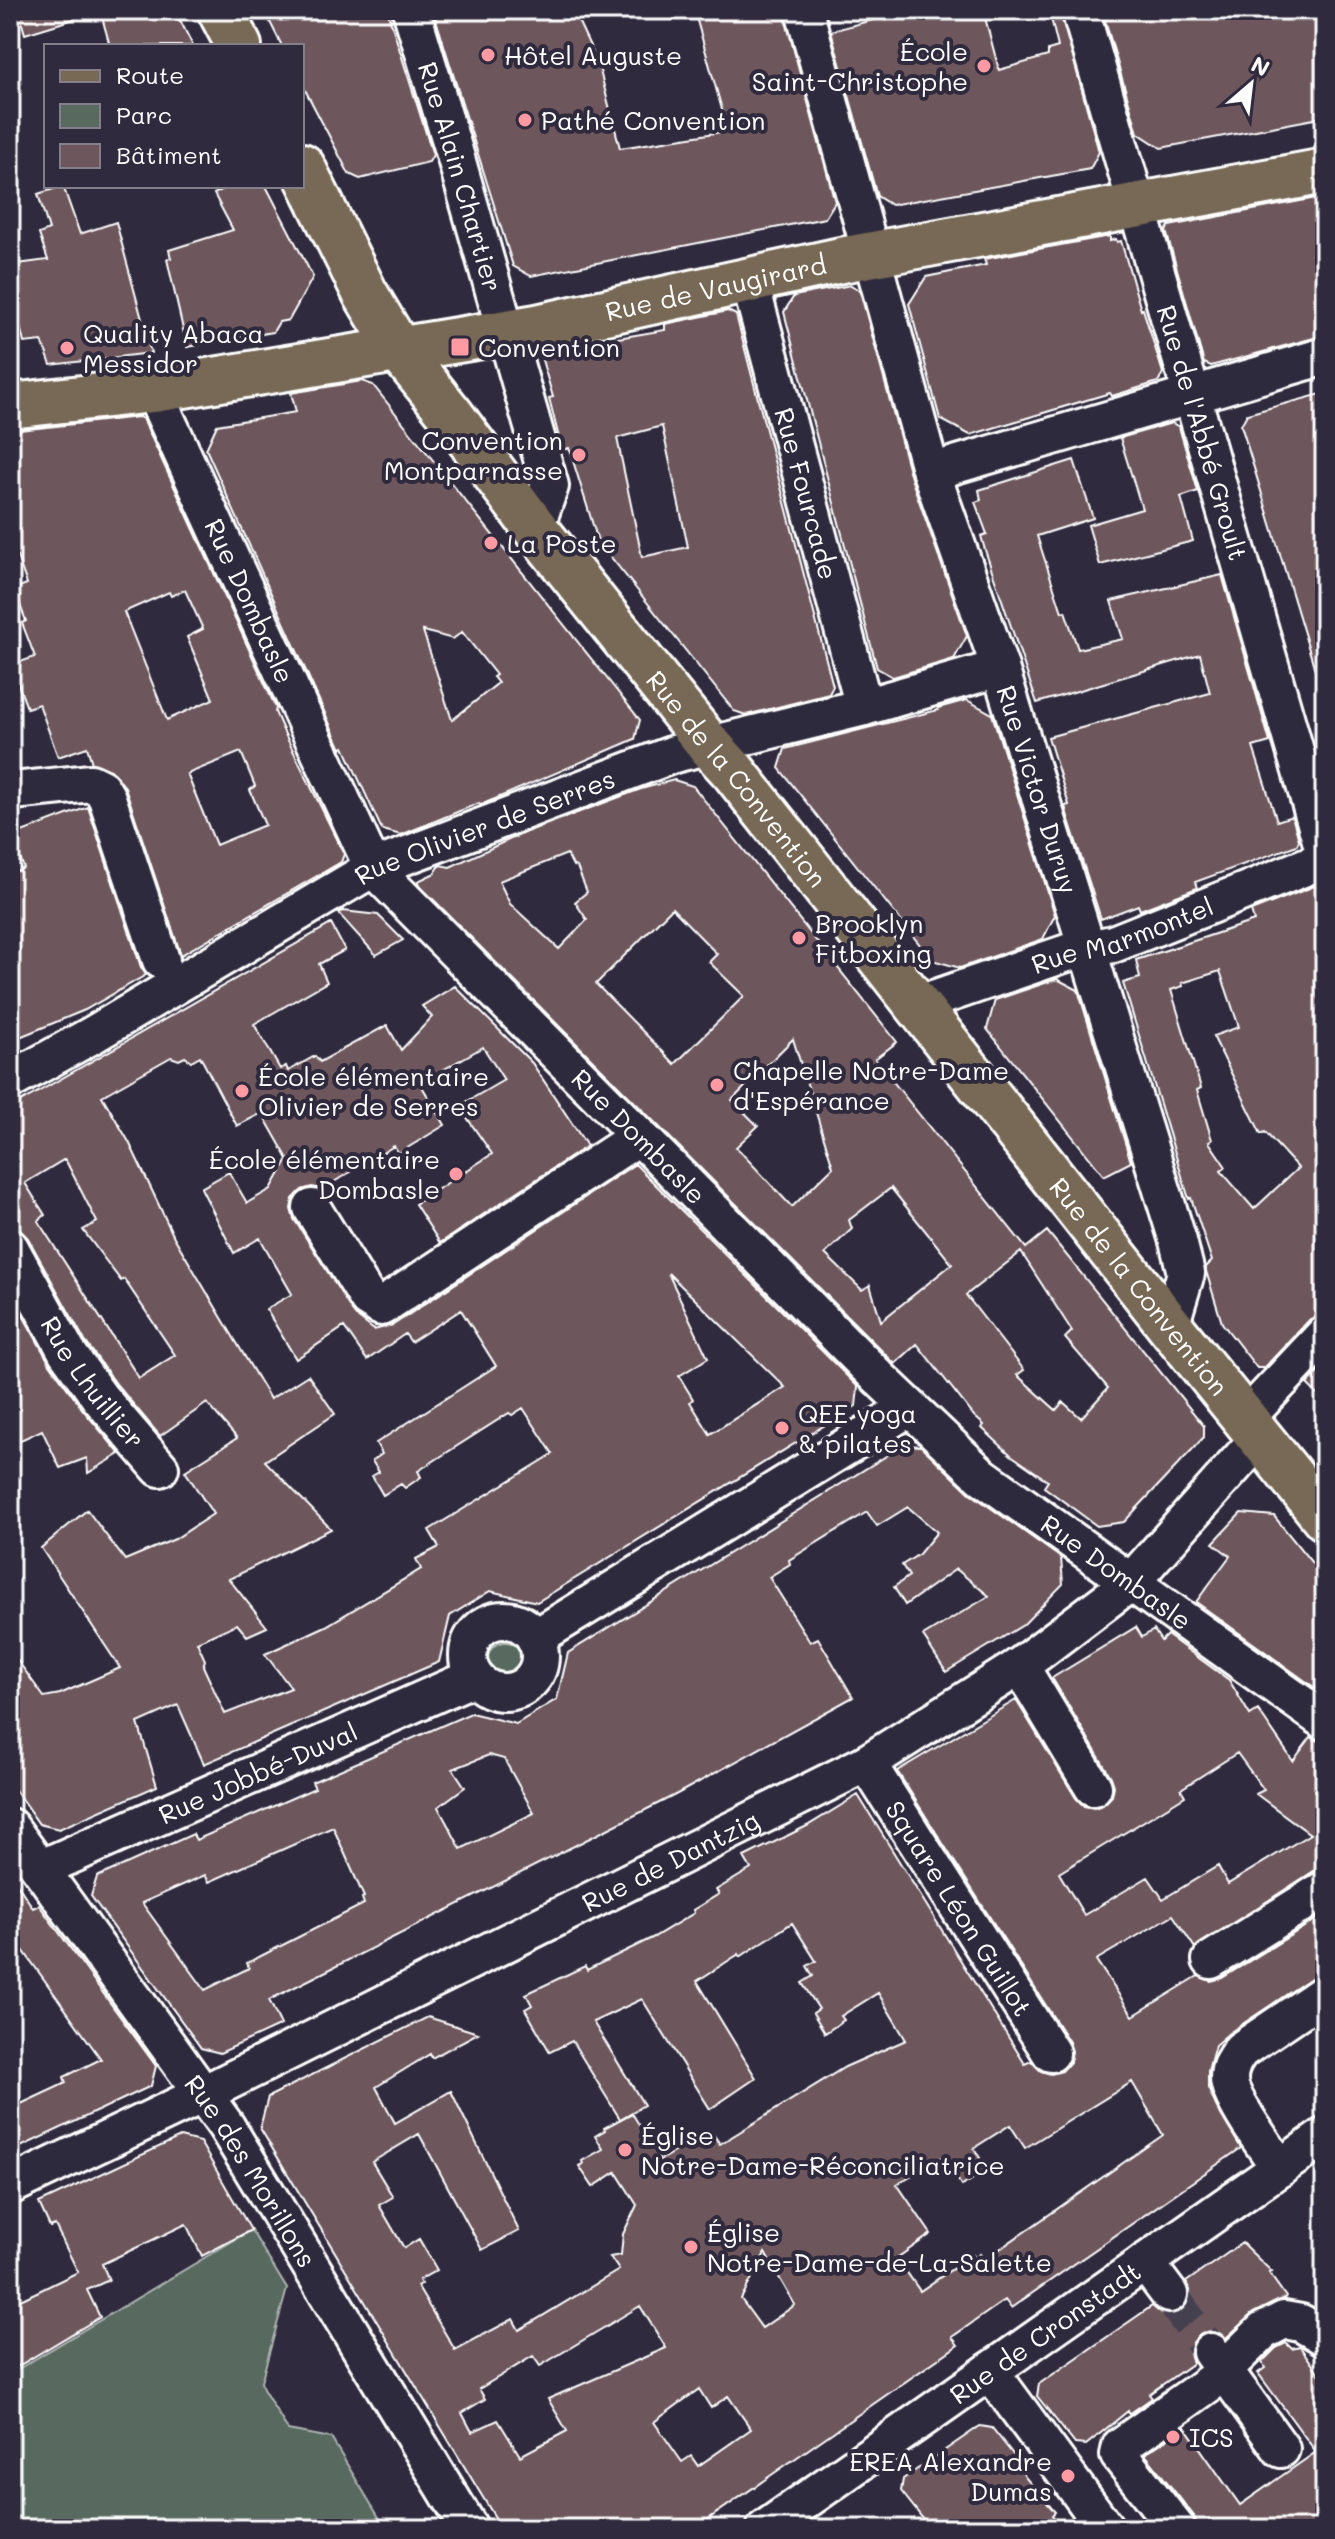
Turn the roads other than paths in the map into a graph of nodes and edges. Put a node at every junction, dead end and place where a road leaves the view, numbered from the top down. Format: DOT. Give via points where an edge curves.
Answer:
graph roads {
  1 [pos="220,10"];
  2 [pos="411,10"];
  3 [pos="804,10"];
  4 [pos="1080,10"];
  5 [pos="238,44"];
  6 [pos="304,170"];
  7 [pos="1325,171"];
  8 [pos="1136,206"];
  9 [pos="871,255"];
  10 [pos="749,279"];
  11 [pos="504,332"];
  12 [pos="399,350"];
  13 [pos="1325,356"];
  14 [pos="153,390"];
  15 [pos="1192,397"];
  16 [pos="10,406"];
  17 [pos="931,472"];
  18 [pos="535,528"];
  19 [pos="1000,668"];
  20 [pos="864,707"];
  21 [pos="710,746"];
  22 [pos="10,789"];
  23 [pos="1325,856"];
  24 [pos="373,868"];
  25 [pos="1088,948"];
  26 [pos="161,960"];
  27 [pos="916,1005"];
  28 [pos="10,1081"];
  29 [pos="638,1137"];
  30 [pos="312,1208"];
  31 [pos="10,1248"];
  32 [pos="1170,1326"];
  33 [pos="1325,1334"];
  34 [pos="909,1408"];
  35 [pos="1254,1427"];
  36 [pos="160,1468"];
  37 [pos="1325,1518"];
  38 [pos="1131,1582"];
  39 [pos="535,1638"];
  40 [pos="1020,1666"];
  41 [pos="474,1677"];
  42 [pos="1325,1721"];
  43 [pos="867,1763"];
  44 [pos="1093,1787"];
  45 [pos="20,1845"];
  46 [pos="1325,1889"];
  47 [pos="1211,1960"];
  48 [pos="1325,1993"];
  49 [pos="1051,2053"];
  50 [pos="203,2094"];
  51 [pos="1325,2136"];
  52 [pos="1280,2168"];
  53 [pos="10,2186"];
  54 [pos="1145,2262"];
  55 [pos="1169,2294"];
  56 [pos="1325,2337"];
  57 [pos="1218,2360"];
  58 [pos="990,2371"];
  59 [pos="1281,2449"];
  60 [pos="1063,2469"];
  61 [pos="470,2529"];
  62 [pos="765,2529"];
  63 [pos="1106,2529"];
  64 [pos="1156,2529"];
  65 [pos="1177,2529"];
  1 -- 5 [label="main road"];
  2 -- 11 [label="street, Rue Alain Chartier"];
  3 -- 9 [label="street, Rue Victor Duruy"];
  4 -- 8 [label="street, Rue de l'Abbé Groult"];
  6 -- 12 [label="main road, Rue de la Convention"];
  7 -- 8 [label="main road, Rue de Vaugirard"];
  8 -- 9 [label="main road, Rue de Vaugirard"];
  8 -- 15 [label="street, Rue de l'Abbé Groult"];
  9 -- 10 [label="main road, Rue de Vaugirard"];
  9 -- 17 [label="street, Rue Victor Duruy"];
  10 -- 11 [label="main road, Rue de Vaugirard"];
  10 -- 20 [label="street, Rue Fourcade"];
  11 -- 12 [label="main road, Rue de Vaugirard"];
  11 -- 18 [label="street, Rue Alain Chartier" via="550,486"];
  12 -- 14 [label="main road, Rue de Vaugirard"];
  12 -- 18 [label="main road, Rue de la Convention"];
  13 -- 15 [label="street"];
  14 -- 16 [label="main road, Rue de Vaugirard"];
  14 -- 24 [label="street, Rue Dombasle"];
  15 -- 17 [label="street"];
  15 -- 23 [label="street, Rue de l'Abbé Groult"];
  17 -- 19 [label="street, Rue Victor Duruy"];
  18 -- 21 [label="main road, Rue de la Convention"];
  19 -- 20 [label="street, Rue Olivier de Serres"];
  19 -- 25 [label="street, Rue Victor Duruy"];
  20 -- 21 [label="street, Rue Olivier de Serres"];
  21 -- 24 [label="street, Rue Olivier de Serres" via="674,754"];
  21 -- 27 [label="main road, Rue de la Convention"];
  22 -- 26 [label="street" via="91,783 101,788"];
  23 -- 25 [label="street, Rue Marmontel" via="1113,944"];
  24 -- 28 [label="street, Rue Olivier de Serres"];
  24 -- 29 [label="street, Rue Dombasle"];
  25 -- 27 [label="street, Rue Marmontel"];
  25 -- 32 [label="street, Rue Victor Duruy" via="1186,1273"];
  27 -- 32 [label="main road, Rue de la Convention"];
  29 -- 30 [label="street" via="381,1307 368,1299"];
  29 -- 34 [label="street, Rue Dombasle"];
  31 -- 36 [label="street, Rue Lhuillier" via="67,1352"];
  32 -- 35 [label="main road, Rue de la Convention"];
  33 -- 35 [label="street, Rue de Dantzig"];
  34 -- 38 [label="street, Rue Dombasle" via="982,1476"];
  34 -- 39 [label="street"];
  35 -- 37 [label="main road, Rue de la Convention"];
  35 -- 38 [label="street, Rue de Dantzig"];
  38 -- 40 [label="street, Rue de Dantzig"];
  38 -- 42 [label="street, Rue Dombasle"];
  39 -- 41 [label="street" via="539,1667 528,1684 510,1692 489,1690"];
  39 -- 41 [label="street" via="528,1628 506,1619 484,1625 469,1643"];
  40 -- 43 [label="street, Rue de Dantzig"];
  40 -- 44 [label="street"];
  41 -- 45 [label="street, Rue Jobbé-Duval"];
  43 -- 49 [label="street, Square Léon Guillot"];
  43 -- 50 [label="street, Rue de Dantzig"];
  45 -- 50 [label="street, Rue des Morillons"];
  46 -- 47 [label="street"];
  48 -- 52 [label="street" via="1241,2050 1233,2061 1232,2095"];
  50 -- 53 [label="street, Rue de Dantzig"];
  50 -- 61 [label="street, Rue des Morillons"];
  51 -- 52 [label="street, Rue de Cronstadt"];
  52 -- 54 [label="street, Rue de Cronstadt"];
  54 -- 55 [label="street"];
  54 -- 58 [label="street, Rue de Cronstadt"];
  56 -- 57 [label="street" via="1284,2320"];
  57 -- 59 [label="street"];
  57 -- 65 [label="street" via="1211,2382 1119,2451"];
  58 -- 60 [label="street"];
  58 -- 62 [label="street, Rue de Cronstadt"];
  60 -- 63 [label="street"];
  60 -- 64 [label="street" via="1109,2479"];
}
